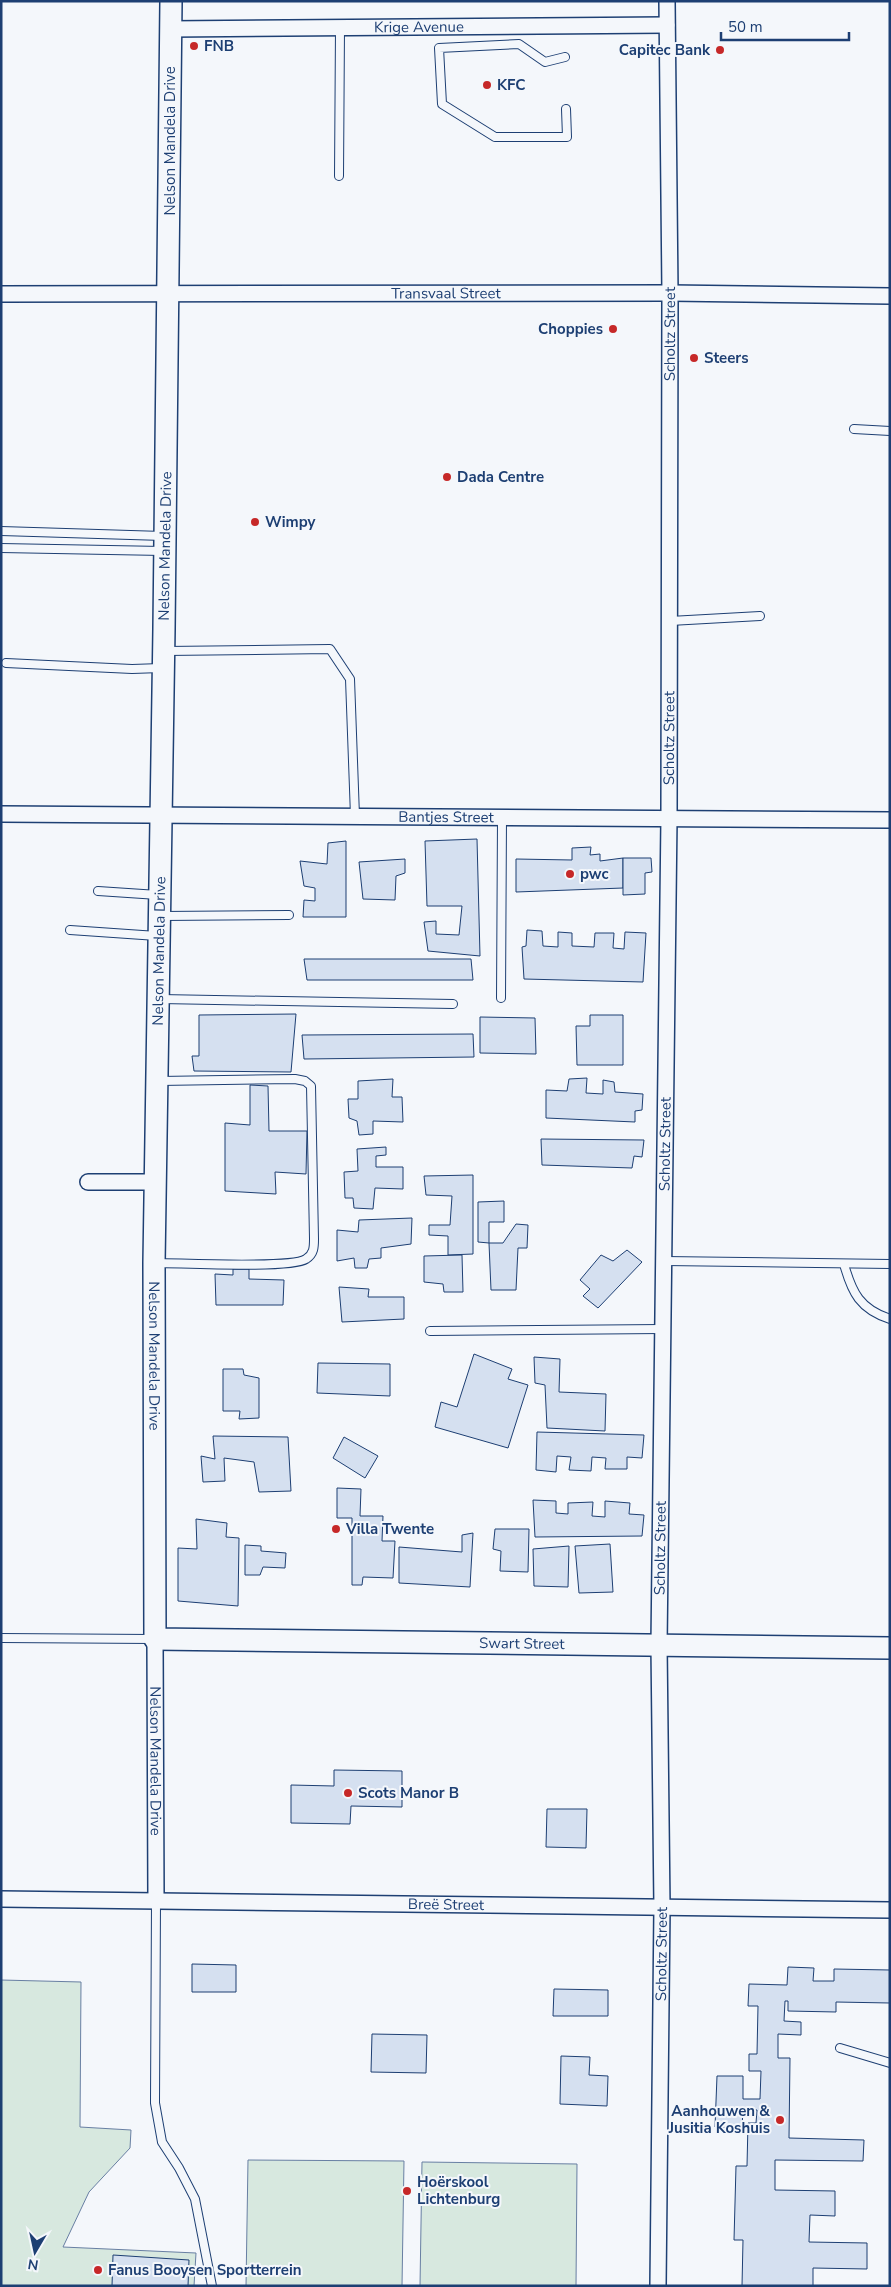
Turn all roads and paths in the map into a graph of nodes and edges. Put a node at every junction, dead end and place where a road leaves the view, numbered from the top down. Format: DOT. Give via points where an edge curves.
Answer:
graph roads {
  1 [pos="171,1"];
  2 [pos="667,1"];
  3 [pos="667,25"];
  4 [pos="340,28"];
  5 [pos="170,29"];
  6 [pos="565,57"];
  7 [pos="566,109"];
  8 [pos="339,176"];
  9 [pos="670,293"];
  10 [pos="1,294"];
  11 [pos="169,295"];
  12 [pos="890,296"];
  13 [pos="854,429"];
  14 [pos="890,431"];
  15 [pos="1,531"];
  16 [pos="165,544"];
  17 [pos="1,548"];
  18 [pos="760,616"];
  19 [pos="670,621"];
  20 [pos="163,659"];
  21 [pos="6,663"];
  22 [pos="1,814"];
  23 [pos="161,815"];
  24 [pos="355,816"];
  25 [pos="502,818"];
  26 [pos="669,818"];
  27 [pos="890,820"];
  28 [pos="98,891"];
  29 [pos="160,895"];
  30 [pos="289,915"];
  31 [pos="159,926"];
  32 [pos="70,930"];
  33 [pos="500,998"];
  34 [pos="158,999"];
  35 [pos="453,1004"];
  36 [pos="157,1081"];
  37 [pos="88,1182"];
  38 [pos="155,1182"];
  39 [pos="664,1262"];
  40 [pos="154,1263"];
  41 [pos="844,1264"];
  42 [pos="890,1264"];
  43 [pos="890,1318"];
  44 [pos="663,1329"];
  45 [pos="430,1332"];
  46 [pos="1,1638"];
  47 [pos="155,1640"];
  48 [pos="659,1645"];
  49 [pos="890,1648"];
  50 [pos="1,1899"];
  51 [pos="156,1901"];
  52 [pos="662,1907"];
  53 [pos="890,1910"];
  54 [pos="840,2048"];
  55 [pos="890,2063"];
  56 [pos="212,2286"];
  57 [pos="658,2286"];
  1 -- 5 [label="main road, Nelson Mandela Drive"];
  2 -- 3 [label="street, Scholtz Street"];
  3 -- 4 [label="street, Krige Avenue"];
  3 -- 9 [label="street, Scholtz Street"];
  4 -- 5 [label="street, Krige Avenue"];
  4 -- 8 [label="lane"];
  5 -- 11 [label="main road, Nelson Mandela Drive"];
  6 -- 7 [label="lane" via="545,62 519,44 438,48 442,104 495,138 567,137"];
  9 -- 11 [label="street, Transvaal Street"];
  9 -- 12 [label="street, Transvaal Street"];
  9 -- 19 [label="street, Scholtz Street"];
  10 -- 11 [label="street, Transvaal Street"];
  11 -- 16 [label="main road, Nelson Mandela Drive"];
  13 -- 14 [label="lane"];
  15 -- 16 [label="lane"];
  16 -- 17 [label="lane"];
  16 -- 20 [label="main road, Nelson Mandela Drive"];
  18 -- 19 [label="lane"];
  19 -- 26 [label="street, Scholtz Street"];
  20 -- 21 [label="lane" via="132,669"];
  20 -- 23 [label="main road, Nelson Mandela Drive"];
  20 -- 24 [label="lane" via="330,649 350,679"];
  22 -- 23 [label="street, Bantjes Street"];
  23 -- 24 [label="street, Bantjes Street"];
  23 -- 29 [label="main road, Nelson Mandela Drive"];
  24 -- 25 [label="street, Bantjes Street"];
  25 -- 26 [label="street, Bantjes Street"];
  25 -- 33 [label="lane"];
  26 -- 27 [label="street, Bantjes Street"];
  26 -- 39 [label="street, Scholtz Street"];
  28 -- 29 [label="lane"];
  29 -- 31 [label="main road, Nelson Mandela Drive"];
  30 -- 31 [label="lane"];
  31 -- 32 [label="lane"];
  31 -- 34 [label="main road, Nelson Mandela Drive"];
  34 -- 35 [label="lane"];
  34 -- 36 [label="main road, Nelson Mandela Drive"];
  36 -- 38 [label="main road, Nelson Mandela Drive"];
  36 -- 40 [label="lane" via="295,1079 311,1086 314,1250 300,1262"];
  37 -- 38 [label="street"];
  38 -- 40 [label="main road, Nelson Mandela Drive"];
  39 -- 41 [label="lane"];
  39 -- 44 [label="street, Scholtz Street"];
  40 -- 47 [label="main road, Nelson Mandela Drive"];
  41 -- 42 [label="lane"];
  41 -- 43 [label="lane" via="848,1280 864,1306"];
  44 -- 45 [label="lane"];
  44 -- 48 [label="street, Scholtz Street"];
  46 -- 47 [label="lane"];
  47 -- 48 [label="main road, Swart Street"];
  47 -- 51 [label="street, Nelson Mandela Drive"];
  48 -- 49 [label="main road, Swart Street"];
  48 -- 52 [label="street, Scholtz Street"];
  50 -- 51 [label="street, Breë Street"];
  51 -- 52 [label="street, Breë Street"];
  51 -- 56 [label="lane" via="155,2094 158,2126 162,2142 195,2199"];
  52 -- 53 [label="street, Breë Street"];
  52 -- 57 [label="street, Scholtz Street"];
  54 -- 55 [label="lane"];
}
